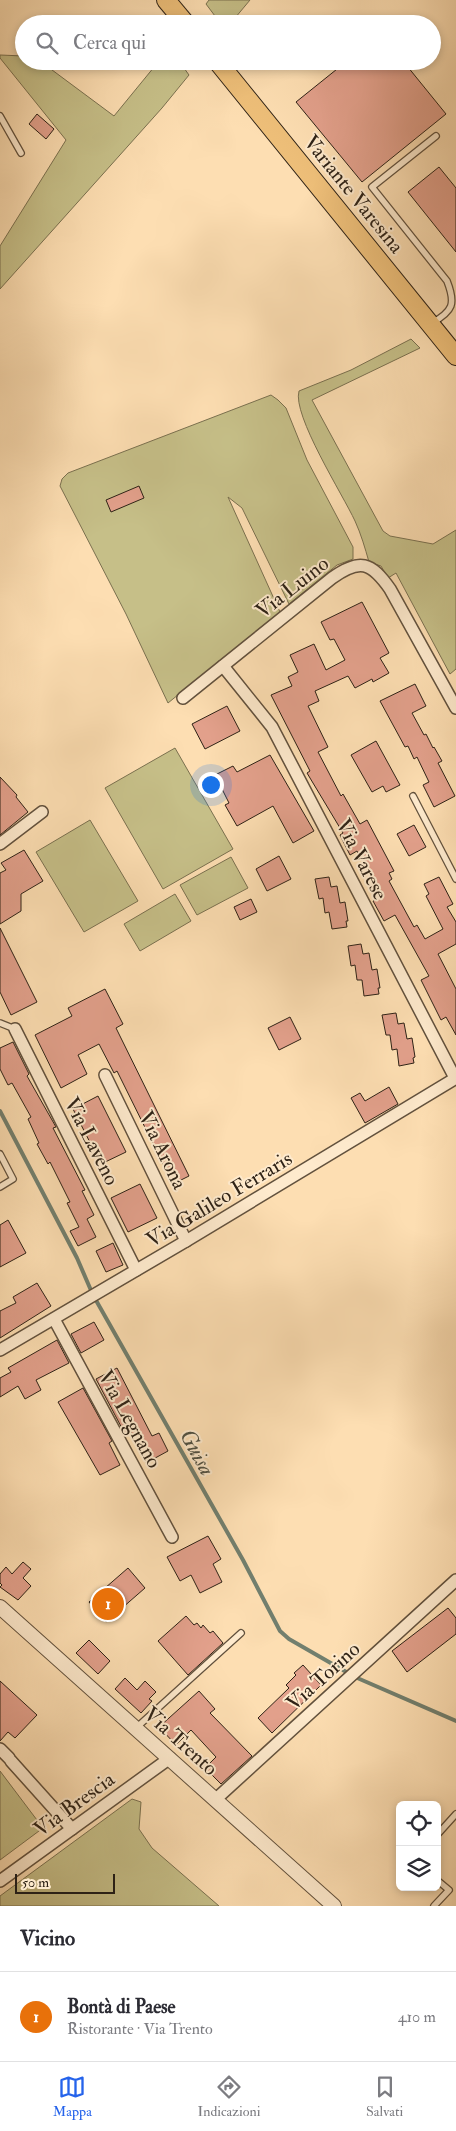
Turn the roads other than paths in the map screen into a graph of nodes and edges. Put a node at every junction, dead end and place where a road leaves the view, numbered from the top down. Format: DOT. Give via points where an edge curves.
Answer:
graph roads {
  1 [pos="166,0"];
  2 [pos="178,15"];
  3 [pos="224,70"];
  4 [pos="0,116"];
  5 [pos="436,136"];
  6 [pos="21,153"];
  7 [pos="431,323"];
  8 [pos="456,356"];
  9 [pos="223,666"];
  10 [pos="183,698"];
  11 [pos="456,708"];
  12 [pos="413,796"];
  13 [pos="42,812"];
  14 [pos="0,844"];
  15 [pos="456,879"];
  16 [pos="0,1023"];
  17 [pos="15,1029"];
  18 [pos="105,1075"];
  19 [pos="455,1078"];
  20 [pos="0,1154"];
  21 [pos="0,1187"];
  22 [pos="186,1241"];
  23 [pos="136,1270"];
  24 [pos="54,1319"];
  25 [pos="0,1350"];
  26 [pos="172,1537"];
  27 [pos="456,1580"];
  28 [pos="0,1607"];
  29 [pos="241,1633"];
  30 [pos="136,1728"];
  31 [pos="0,1749"];
  32 [pos="170,1758"];
  33 [pos="216,1799"];
  34 [pos="456,1814"];
  35 [pos="72,1829"];
  36 [pos="441,1831"];
  37 [pos="0,1882"];
  38 [pos="441,1883"];
  39 [pos="334,1906"];
  40 [pos="434,1906"];
  1 -- 2 [label="main road"];
  3 -- 7 [label="main road, Variante Varesina"];
  4 -- 6 [label="lane"];
  5 -- 7 [label="lane" via="372,187 447,281 452,292 452,306 446,315"];
  7 -- 8 [label="main road, Variante Varesina"];
  9 -- 10 [label="street, Via Luino"];
  9 -- 11 [label="street, Via Luino" via="332,578 349,567 362,565 377,572 390,589"];
  9 -- 19 [label="street, Via Varese" via="272,727"];
  12 -- 15 [label="lane"];
  13 -- 14 [label="street"];
  16 -- 17 [label="lane"];
  17 -- 23 [label="street, Via Laveno"];
  18 -- 22 [label="street, Via Arona"];
  19 -- 22 [label="street, Via Galileo Ferraris"];
  20 -- 21 [label="lane" via="13,1179"];
  22 -- 23 [label="street, Via Galileo Ferraris"];
  23 -- 24 [label="street, Via Galileo Ferraris"];
  24 -- 25 [label="street, Via Galileo Ferraris"];
  24 -- 26 [label="street, Via Legnano"];
  27 -- 33 [label="street, Via Torino"];
  28 -- 30 [label="street, Via Trento"];
  29 -- 30 [label="lane"];
  30 -- 32 [label="street, Via Trento"];
  31 -- 35 [label="street"];
  32 -- 33 [label="street, Via Trento"];
  32 -- 35 [label="street, Via Brescia"];
  33 -- 39 [label="street, Via Trento"];
  34 -- 36 [label="lane"];
  35 -- 37 [label="street, Via Brescia"];
  38 -- 40 [label="lane" via="449,1890"];
}
